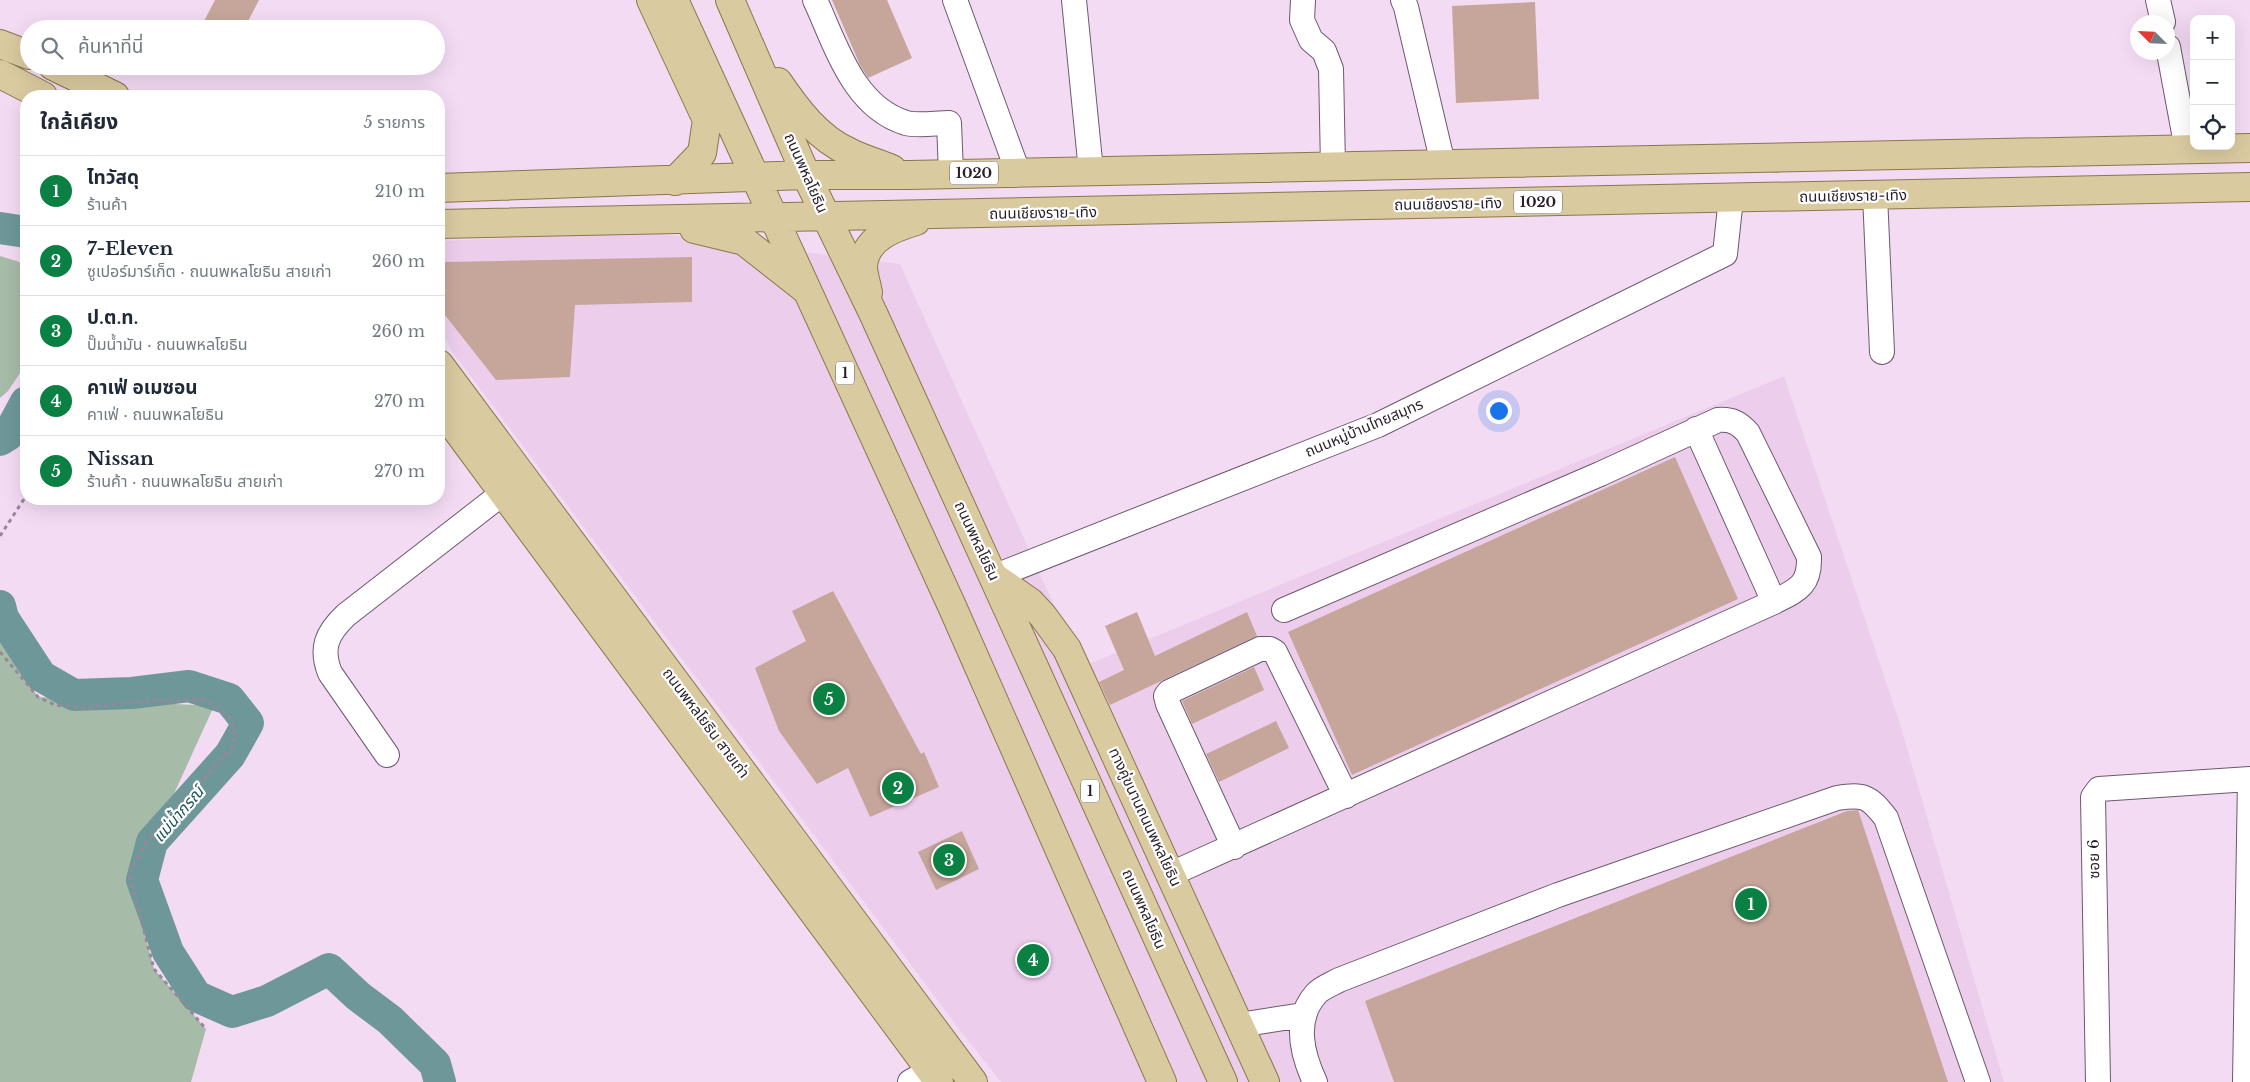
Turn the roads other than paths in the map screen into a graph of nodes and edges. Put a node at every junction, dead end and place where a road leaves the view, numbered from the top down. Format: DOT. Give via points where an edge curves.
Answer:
graph roads {
  1 [pos="651,0"];
  2 [pos="674,0"];
  3 [pos="730,0"];
  4 [pos="815,0"];
  5 [pos="955,0"];
  6 [pos="1074,0"];
  7 [pos="1303,0"];
  8 [pos="1403,0"];
  9 [pos="2158,0"];
  10 [pos="2161,15"];
  11 [pos="741,25"];
  12 [pos="0,44"];
  13 [pos="20,51"];
  14 [pos="2170,60"];
  15 [pos="0,74"];
  16 [pos="72,75"];
  17 [pos="31,90"];
  18 [pos="103,90"];
  19 [pos="2250,148"];
  20 [pos="2187,149"];
  21 [pos="1442,164"];
  22 [pos="1333,166"];
  23 [pos="1091,170"];
  24 [pos="1018,172"];
  25 [pos="951,173"];
  26 [pos="806,175"];
  27 [pos="909,175"];
  28 [pos="756,178"];
  29 [pos="675,181"];
  30 [pos="445,188"];
  31 [pos="2250,188"];
  32 [pos="1875,195"];
  33 [pos="1731,198"];
  34 [pos="936,215"];
  35 [pos="774,217"];
  36 [pos="826,218"];
  37 [pos="649,219"];
  38 [pos="445,224"];
  39 [pos="808,291"];
  40 [pos="873,313"];
  41 [pos="1882,352"];
  42 [pos="445,372"];
  43 [pos="445,414"];
  44 [pos="1696,429"];
  45 [pos="503,493"];
  46 [pos="993,577"];
  47 [pos="1774,602"];
  48 [pos="1284,610"];
  49 [pos="388,755"];
  50 [pos="2250,779"];
  51 [pos="1346,796"];
  52 [pos="1234,847"];
  53 [pos="1171,874"];
  54 [pos="1303,1015"];
  55 [pos="1239,1025"];
  56 [pos="954,1056"];
  57 [pos="927,1078"];
  58 [pos="973,1082"];
  59 [pos="1162,1082"];
  60 [pos="1222,1082"];
  61 [pos="1265,1082"];
  62 [pos="1315,1082"];
  63 [pos="1978,1082"];
  64 [pos="2098,1082"];
  65 [pos="2246,1082"];
  1 -- 29 [label="main road" via="707,120 702,152"];
  2 -- 28 [label="main road, 1"];
  3 -- 11 [label="main road, ถนนพหลโยธิน / 1"];
  4 -- 25 [label="street" via="861,92 885,113 908,123 949,124"];
  5 -- 24 [label="street"];
  6 -- 23 [label="street"];
  7 -- 22 [label="street" via="1302,20 1311,40 1324,51 1331,69"];
  8 -- 21 [label="street"];
  9 -- 10 [label="street"];
  11 -- 26 [label="main road, ถนนพหลโยธิน / 1"];
  11 -- 27 [label="main road" via="791,102 814,129 848,152"];
  12 -- 13 [label="main road"];
  14 -- 20 [label="street"];
  15 -- 17 [label="main road"];
  16 -- 18 [label="main road"];
  19 -- 20 [label="main road, 1020"];
  20 -- 21 [label="main road, 1020"];
  21 -- 22 [label="main road, 1020"];
  22 -- 23 [label="main road, 1020"];
  23 -- 24 [label="main road, 1020"];
  24 -- 25 [label="main road, 1020"];
  25 -- 27 [label="main road, 1020"];
  26 -- 27 [label="main road, 1020"];
  26 -- 28 [label="main road, 1020"];
  26 -- 36 [label="main road, ถนนพหลโยธิน / 1"];
  28 -- 29 [label="main road"];
  28 -- 35 [label="main road, 1"];
  29 -- 30 [label="main road"];
  31 -- 32 [label="main road, ถนนเชียงราย-เทิง / 1020"];
  32 -- 33 [label="main road, ถนนเชียงราย-เทิง / 1020"];
  32 -- 41 [label="street"];
  33 -- 34 [label="main road, ถนนเชียงราย-เทิง / 1020"];
  33 -- 46 [label="street, ถนนหมู่บ้านไทยสมุทร" via="1724,254 1378,425"];
  34 -- 36 [label="main road, ถนนเชียงราย-เทิง / 1020"];
  34 -- 40 [label="main road" via="894,229 880,236 868,248 863,266"];
  35 -- 36 [label="main road, 1020"];
  35 -- 37 [label="main road"];
  35 -- 39 [label="main road, 1"];
  36 -- 40 [label="main road, ถนนพหลโยธิน / 1"];
  37 -- 38 [label="main road"];
  37 -- 39 [label="main road" via="744,241"];
  39 -- 59 [label="main road, 1" via="951,604"];
  40 -- 46 [label="main road, ถนนพหลโยธิน / 1"];
  42 -- 56 [label="main road, ถนนพหลโยธิน สายเก่า"];
  43 -- 45 [label="main road, ถนนพหลโยธิน สายเก่า"];
  44 -- 47 [label="street"];
  44 -- 47 [label="street" via="1718,420 1729,420 1748,432 1809,557 1807,580 1800,588"];
  44 -- 48 [label="street" via="1600,474"];
  45 -- 49 [label="street" via="346,616 333,627 327,640 326,662 330,673"];
  45 -- 57 [label="main road, ถนนพหลโยธิน สายเก่า"];
  46 -- 53 [label="main road, ทางคู่ขนานถนนพหลโยธิน" via="1030,602 1067,649"];
  46 -- 60 [label="main road, ถนนพหลโยธิน / 1"];
  47 -- 51 [label="street"];
  50 -- 64 [label="street, ซอย 6" via="2099,789 2095,792"];
  50 -- 65 [label="street"];
  51 -- 52 [label="street"];
  51 -- 52 [label="street" via="1275,652 1260,648 1166,696"];
  52 -- 53 [label="street"];
  53 -- 55 [label="main road, ทางคู่ขนานถนนพหลโยธิน"];
  54 -- 55 [label="street"];
  54 -- 62 [label="street" via="1301,1040"];
  54 -- 63 [label="street" via="1316,993 1339,980 1558,895 1837,798 1855,796 1872,801 1886,818"];
  55 -- 61 [label="main road, ทางคู่ขนานถนนพหลโยธิน"];
  56 -- 57 [label="street"];
  56 -- 58 [label="main road, ถนนพหลโยธิน สายเก่า"];
}
